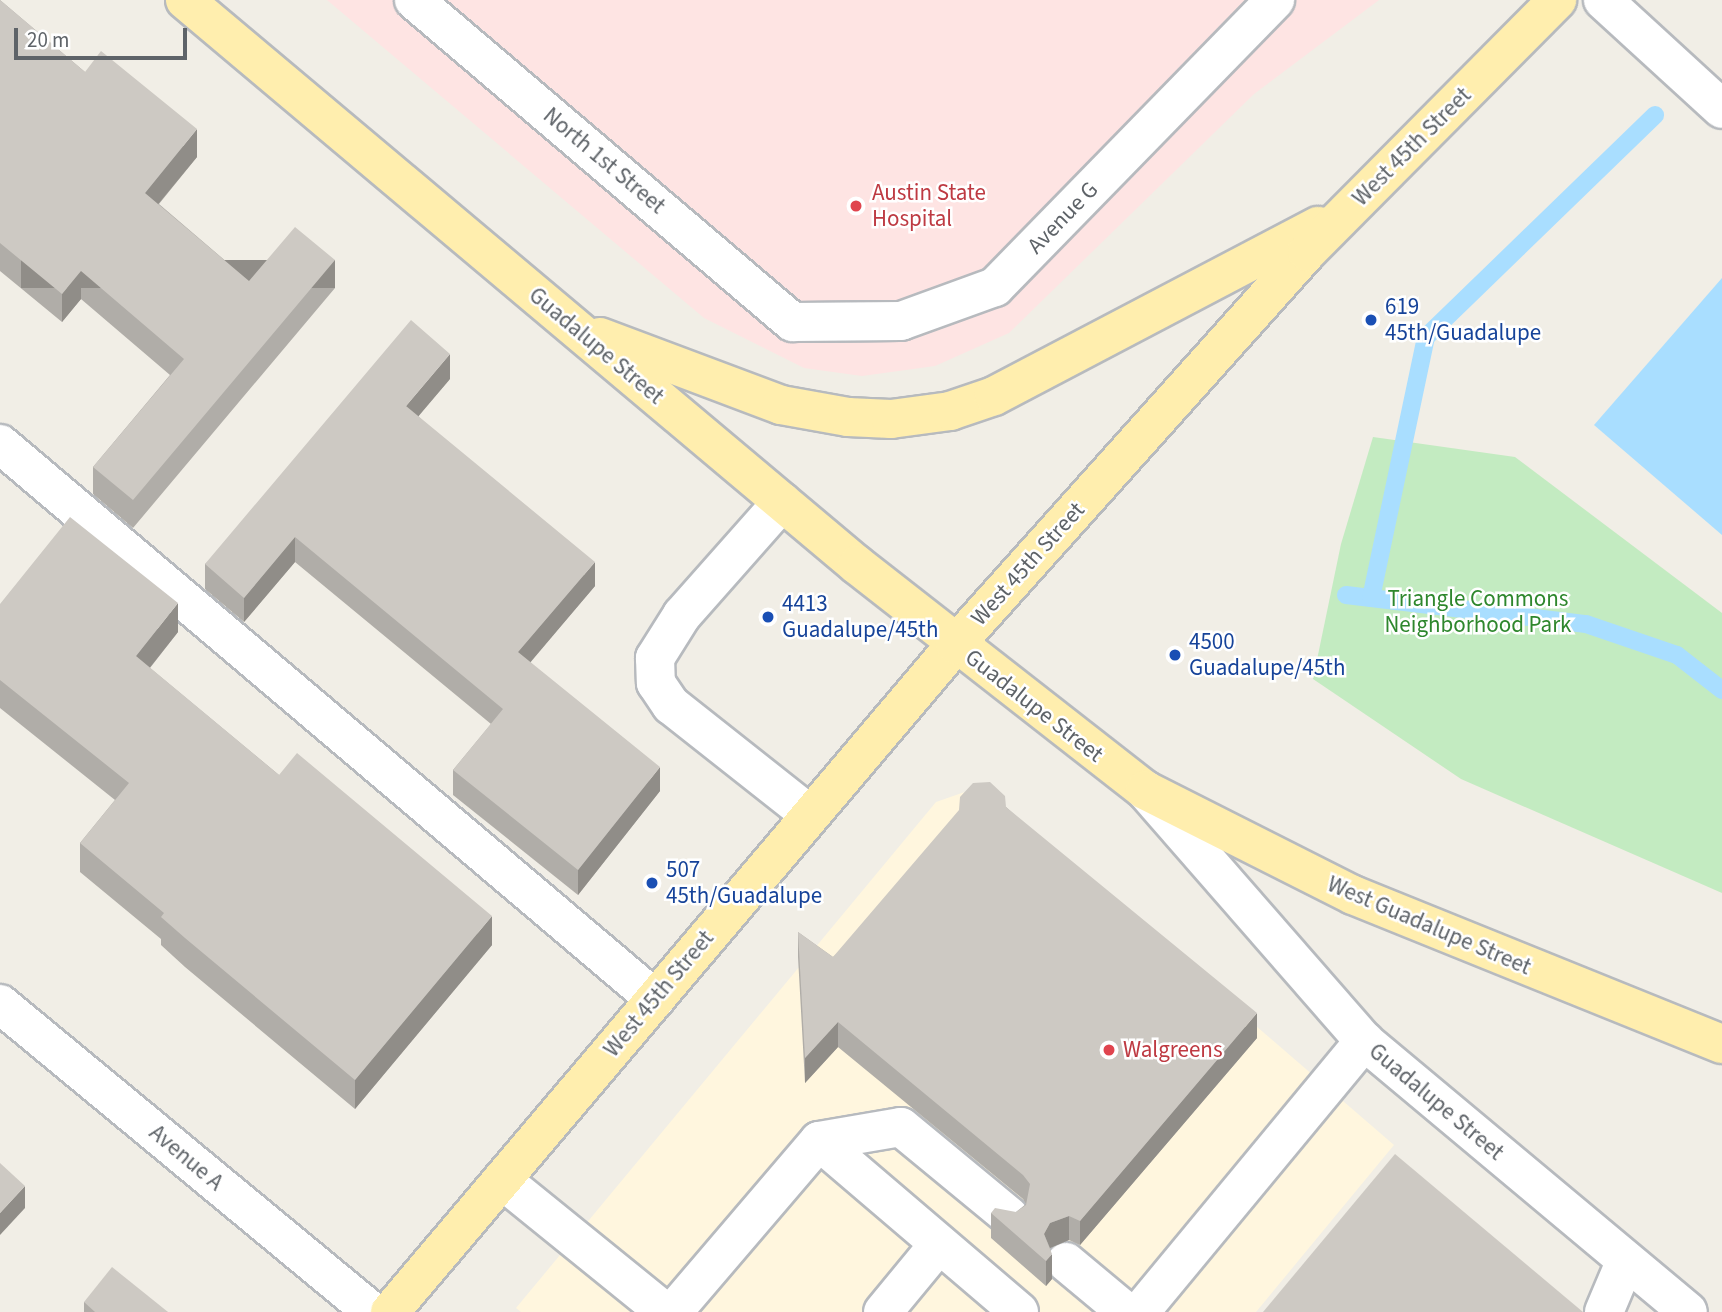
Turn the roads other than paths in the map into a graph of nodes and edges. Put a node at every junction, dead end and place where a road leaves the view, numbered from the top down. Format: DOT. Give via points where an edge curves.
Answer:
graph roads {
  1 [pos="184,0"];
  2 [pos="414,0"];
  3 [pos="1275,0"];
  4 [pos="1557,0"];
  5 [pos="1603,0"];
  6 [pos="1722,109"];
  7 [pos="1351,208"];
  8 [pos="793,322"];
  9 [pos="576,328"];
  10 [pos="0,444"];
  11 [pos="782,502"];
  12 [pos="955,645"];
  13 [pos="1145,790"];
  14 [pos="808,814"];
  15 [pos="655,999"];
  16 [pos="0,1004"];
  17 [pos="1364,1041"];
  18 [pos="1722,1044"];
  19 [pos="818,1141"];
  20 [pos="502,1180"];
  21 [pos="1009,1216"];
  22 [pos="939,1244"];
  23 [pos="1626,1260"];
  24 [pos="1066,1262"];
  25 [pos="372,1312"];
  26 [pos="390,1312"];
  27 [pos="666,1312"];
  28 [pos="673,1312"];
  29 [pos="883,1312"];
  30 [pos="1018,1312"];
  31 [pos="1125,1312"];
  32 [pos="1140,1312"];
  33 [pos="1604,1312"];
  34 [pos="1688,1312"];
  1 -- 9 [label="main road, Guadalupe Street"];
  2 -- 8 [label="street, North 1st Street"];
  3 -- 8 [label="street, Avenue G" via="995,287 901,321"];
  4 -- 7 [label="main road, West 45th Street"];
  5 -- 6 [label="street"];
  7 -- 9 [label="main road" via="994,396 950,411 870,418 781,405"];
  7 -- 12 [label="main road, West 45th Street"];
  9 -- 11 [label="main road, Guadalupe Street"];
  10 -- 15 [label="street"];
  11 -- 12 [label="main road, Guadalupe Street"];
  11 -- 14 [label="street" via="682,615 655,658 656,683 671,705"];
  12 -- 13 [label="main road, Guadalupe Street"];
  12 -- 14 [label="main road, West 45th Street"];
  13 -- 17 [label="street, Guadalupe Street"];
  13 -- 18 [label="main road, West Guadalupe Street" via="1353,895"];
  14 -- 15 [label="main road, West 45th Street"];
  15 -- 20 [label="main road, West 45th Street"];
  16 -- 25 [label="street, Avenue A"];
  17 -- 23 [label="street, Guadalupe Street"];
  17 -- 32 [label="street"];
  19 -- 21 [label="street" via="901,1126"];
  19 -- 22 [label="street"];
  19 -- 28 [label="street"];
  20 -- 26 [label="main road, West 45th Street"];
  20 -- 27 [label="street"];
  22 -- 29 [label="street"];
  22 -- 30 [label="street"];
  23 -- 33 [label="street"];
  23 -- 34 [label="street, Guadalupe Street"];
  24 -- 31 [label="street"];
}
